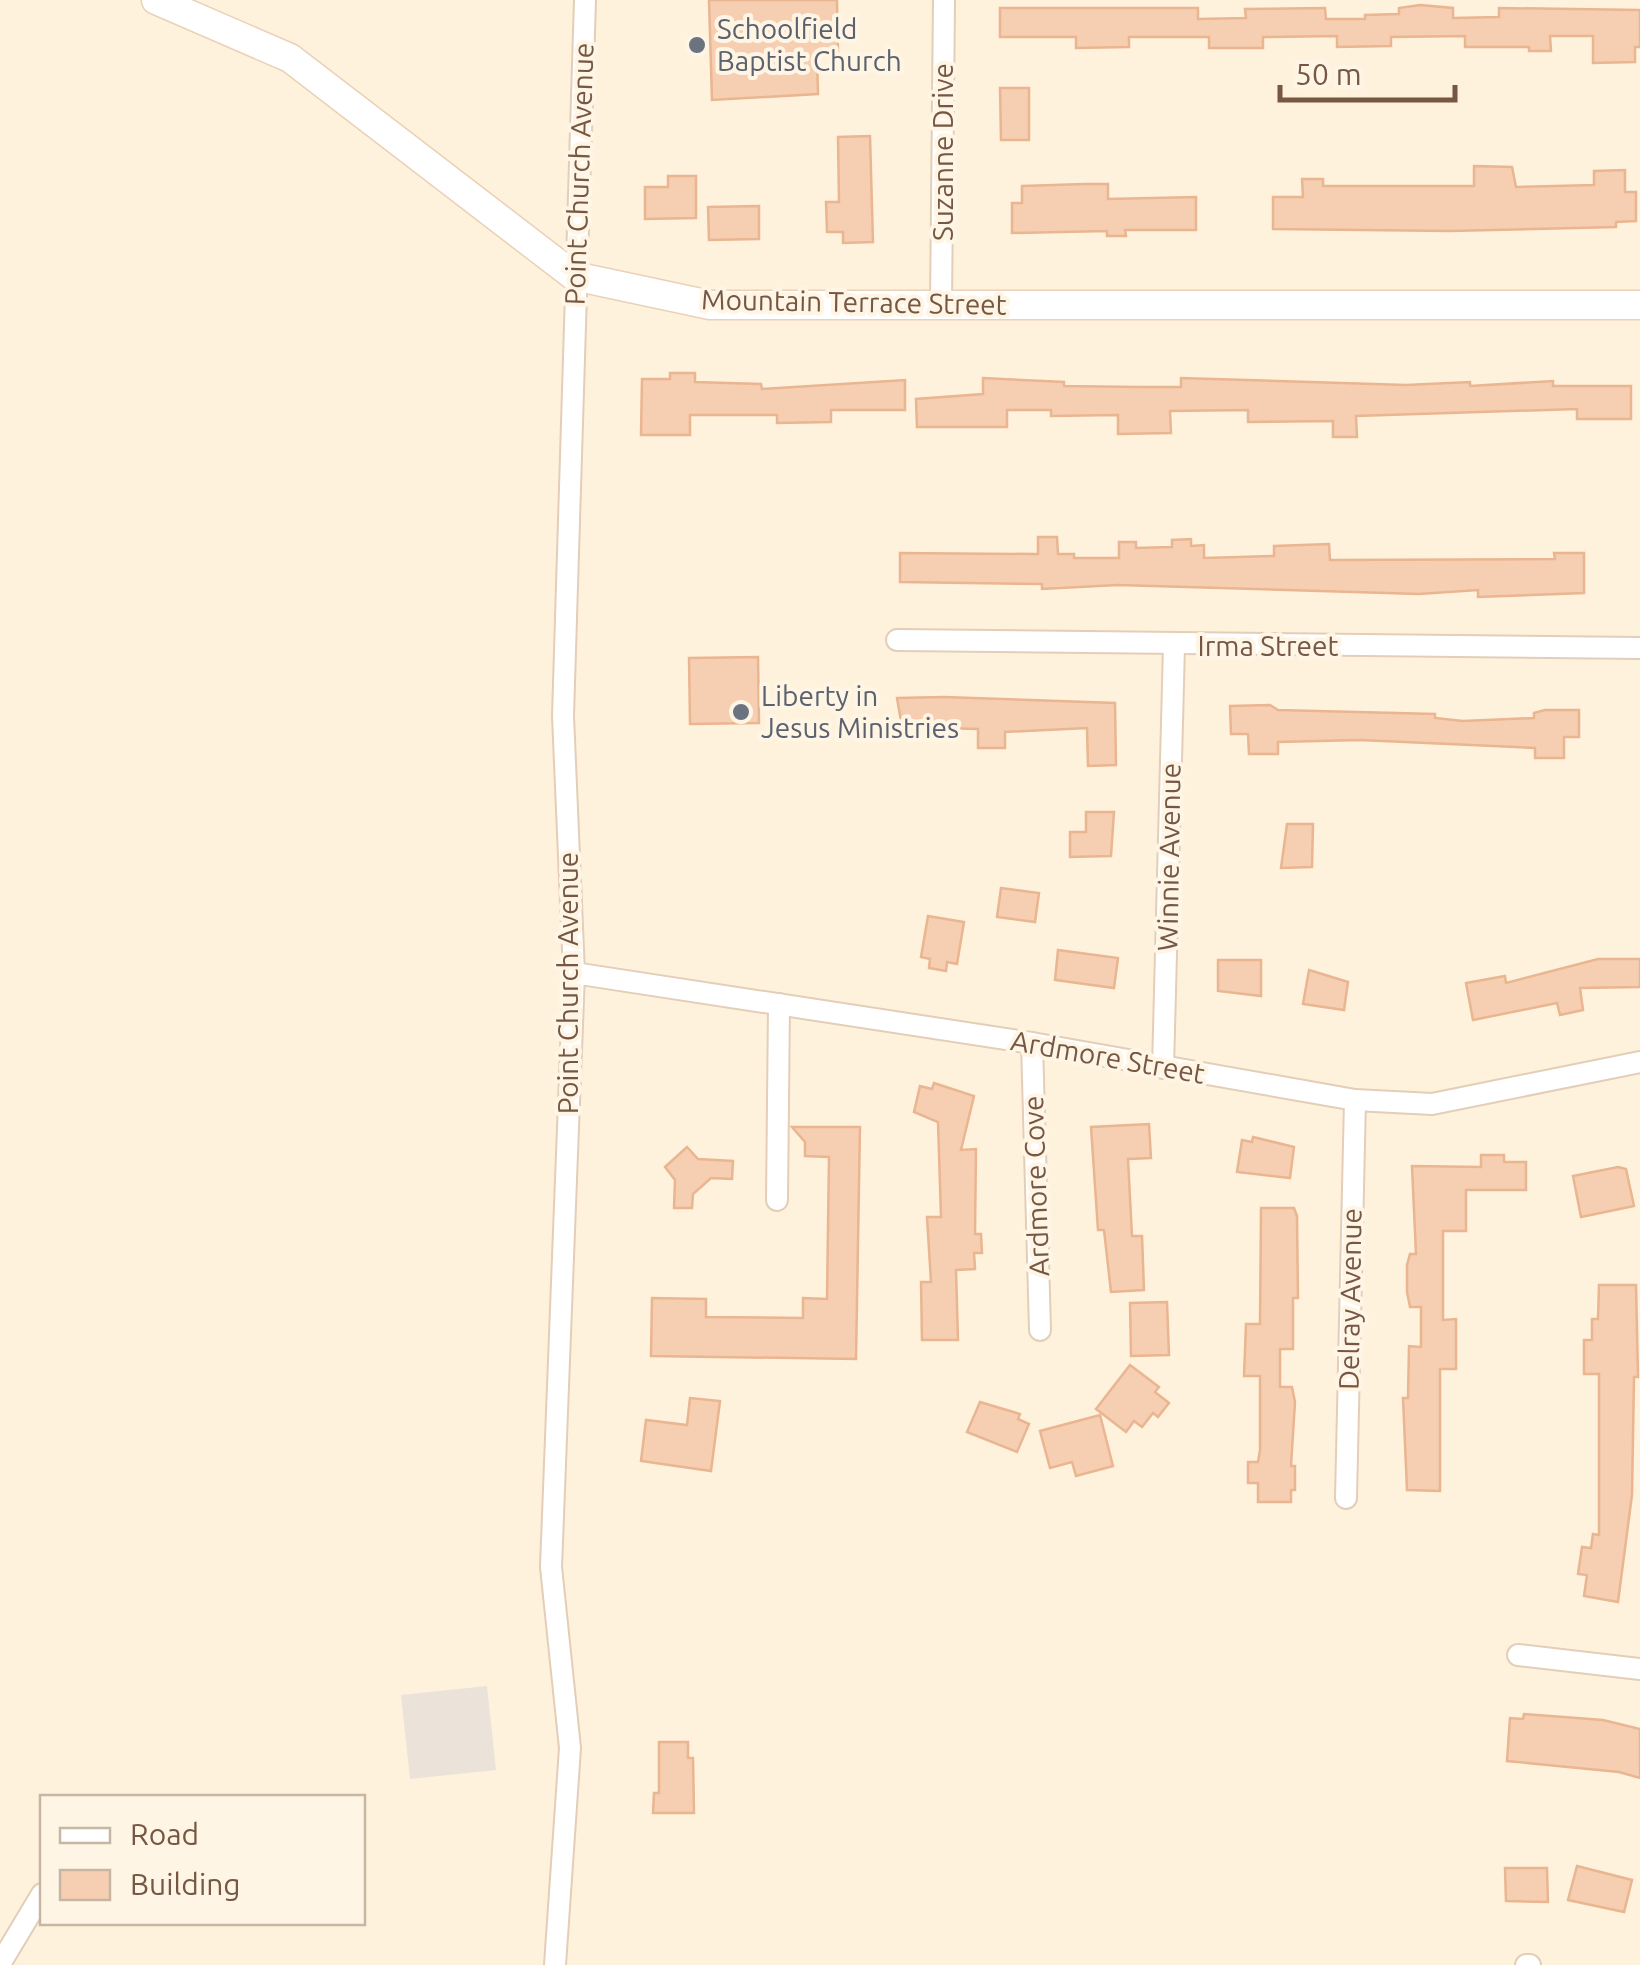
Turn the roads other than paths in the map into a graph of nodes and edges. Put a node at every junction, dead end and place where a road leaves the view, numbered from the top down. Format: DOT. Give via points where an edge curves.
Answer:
graph roads {
  1 [pos="156,0"];
  2 [pos="586,0"];
  3 [pos="944,0"];
  4 [pos="574,276"];
  5 [pos="942,304"];
  6 [pos="1640,305"];
  7 [pos="897,640"];
  8 [pos="1174,646"];
  9 [pos="1640,648"];
  10 [pos="574,974"];
  11 [pos="779,1004"];
  12 [pos="1032,1042"];
  13 [pos="1640,1062"];
  14 [pos="1163,1068"];
  15 [pos="1355,1100"];
  16 [pos="777,1200"];
  17 [pos="1040,1330"];
  18 [pos="1346,1498"];
  19 [pos="1518,1655"];
  20 [pos="1640,1669"];
  21 [pos="40,1897"];
  22 [pos="0,1964"];
  23 [pos="555,1965"];
  1 -- 4 [label="street, Mountain Terrace Street" via="290,58"];
  2 -- 4 [label="street, Point Church Avenue"];
  3 -- 5 [label="street, Suzanne Drive"];
  4 -- 5 [label="street, Mountain Terrace Street" via="710,305"];
  4 -- 10 [label="street, Point Church Avenue" via="563,716"];
  5 -- 6 [label="street, Mountain Terrace Street"];
  7 -- 8 [label="street, Irma Street"];
  8 -- 9 [label="street, Irma Street"];
  8 -- 14 [label="street, Winnie Avenue"];
  10 -- 11 [label="street, Ardmore Street"];
  10 -- 23 [label="street, Point Church Avenue" via="551,1567 570,1748"];
  11 -- 12 [label="street, Ardmore Street"];
  11 -- 16 [label="street"];
  12 -- 14 [label="street, Ardmore Street"];
  12 -- 17 [label="street, Ardmore Cove"];
  13 -- 15 [label="street, Ardmore Street" via="1432,1104"];
  14 -- 15 [label="street, Ardmore Street"];
  15 -- 18 [label="street, Delray Avenue"];
  19 -- 20 [label="street"];
  21 -- 22 [label="street"];
}
